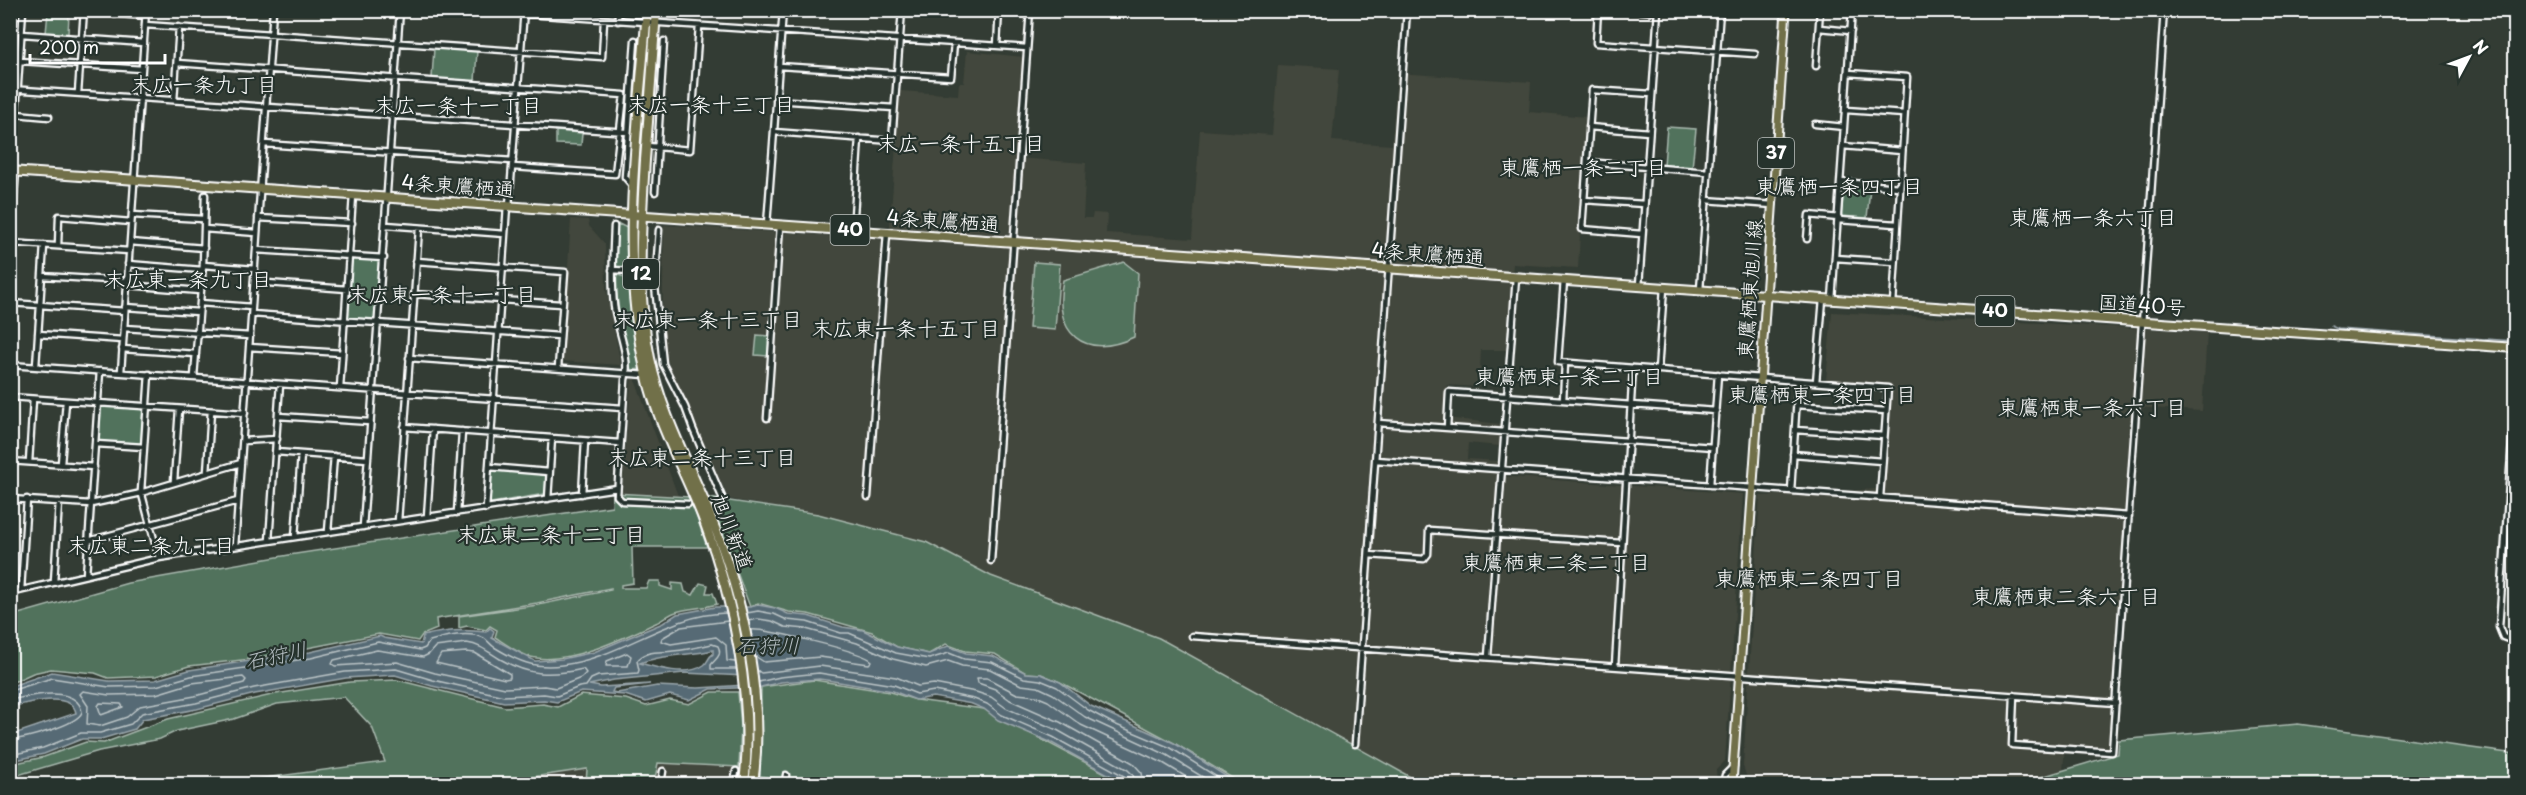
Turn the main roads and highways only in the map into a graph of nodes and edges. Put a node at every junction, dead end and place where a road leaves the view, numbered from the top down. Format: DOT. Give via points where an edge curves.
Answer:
graph roads {
  1 [pos="647,10"];
  2 [pos="656,10"];
  3 [pos="1786,10"];
  4 [pos="13,171"];
  5 [pos="637,216"];
  6 [pos="1766,295"];
  7 [pos="2516,348"];
  8 [pos="709,525"];
  9 [pos="745,782"];
  10 [pos="754,782"];
  11 [pos="1732,784"];
  1 -- 5 [label="highway, 旭川新道 / 12" via="633,187"];
  2 -- 5 [label="highway, 旭川新道 / 12"];
  3 -- 6 [label="main road, 東鷹栖東旭川線 / 37"];
  4 -- 5 [label="highway, 4条東鷹栖通 / 40"];
  5 -- 6 [label="highway, 4条東鷹栖通 / 40"];
  5 -- 8 [label="highway, 旭川新道 / 12" via="637,322 668,442"];
  6 -- 7 [label="highway, 国道40号 / 40"];
  6 -- 11 [label="main road, 東鷹栖東旭川線 / 37"];
  8 -- 9 [label="highway, 旭川新道 / 12" via="743,685"];
  8 -- 10 [label="highway, 旭川新道 / 12" via="737,595 746,639 754,696"];
}
